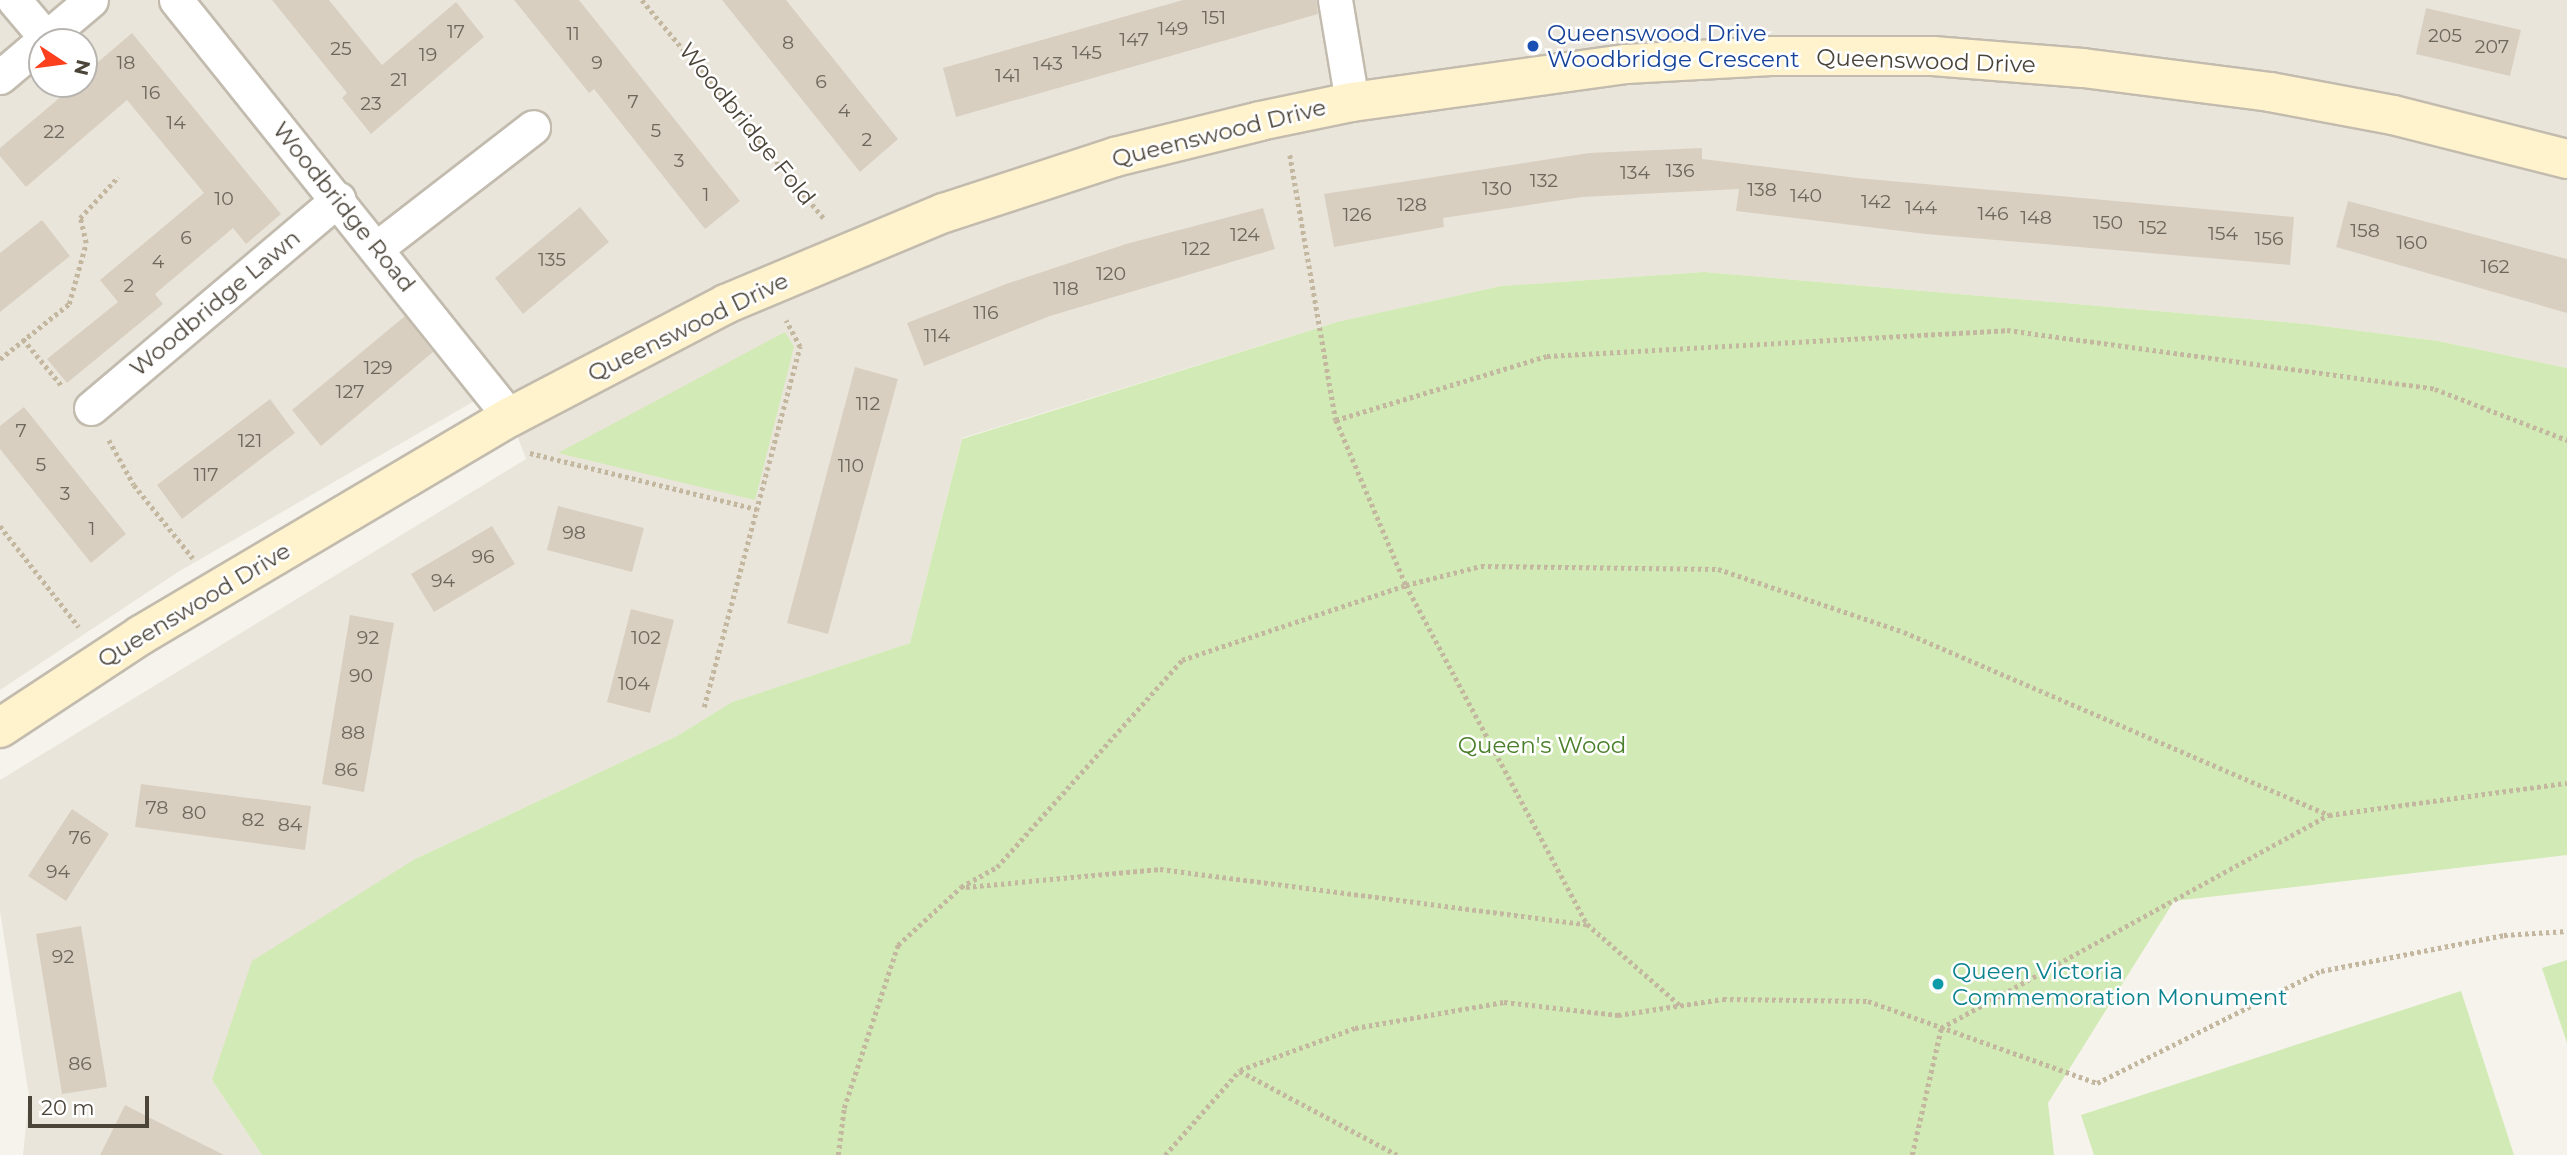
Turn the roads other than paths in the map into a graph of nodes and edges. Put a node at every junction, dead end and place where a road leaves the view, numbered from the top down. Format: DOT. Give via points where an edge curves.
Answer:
graph roads {
  1 [pos="14,0"];
  2 [pos="91,0"];
  3 [pos="176,0"];
  4 [pos="1335,0"];
  5 [pos="38,28"];
  6 [pos="58,28"];
  7 [pos="28,53"];
  8 [pos="0,77"];
  9 [pos="1352,102"];
  10 [pos="533,127"];
  11 [pos="2567,159"];
  12 [pos="338,199"];
  13 [pos="378,247"];
  14 [pos="91,408"];
  15 [pos="510,417"];
  16 [pos="0,728"];
  1 -- 5 [label="street"];
  2 -- 6 [label="street"];
  3 -- 12 [label="street, Woodbridge Road"];
  4 -- 9 [label="street"];
  7 -- 8 [label="street"];
  9 -- 11 [label="street, Queenswood Drive" via="1626,64 1771,56 1933,56 2083,68 2270,92 2393,115"];
  9 -- 15 [label="street, Queenswood Drive" via="1115,157 944,213 768,286"];
  10 -- 13 [label="street"];
  12 -- 13 [label="street, Woodbridge Road"];
  12 -- 14 [label="street, Woodbridge Lawn"];
  13 -- 15 [label="street, Woodbridge Road"];
  15 -- 16 [label="street, Queenswood Drive" via="105,659"];
}
